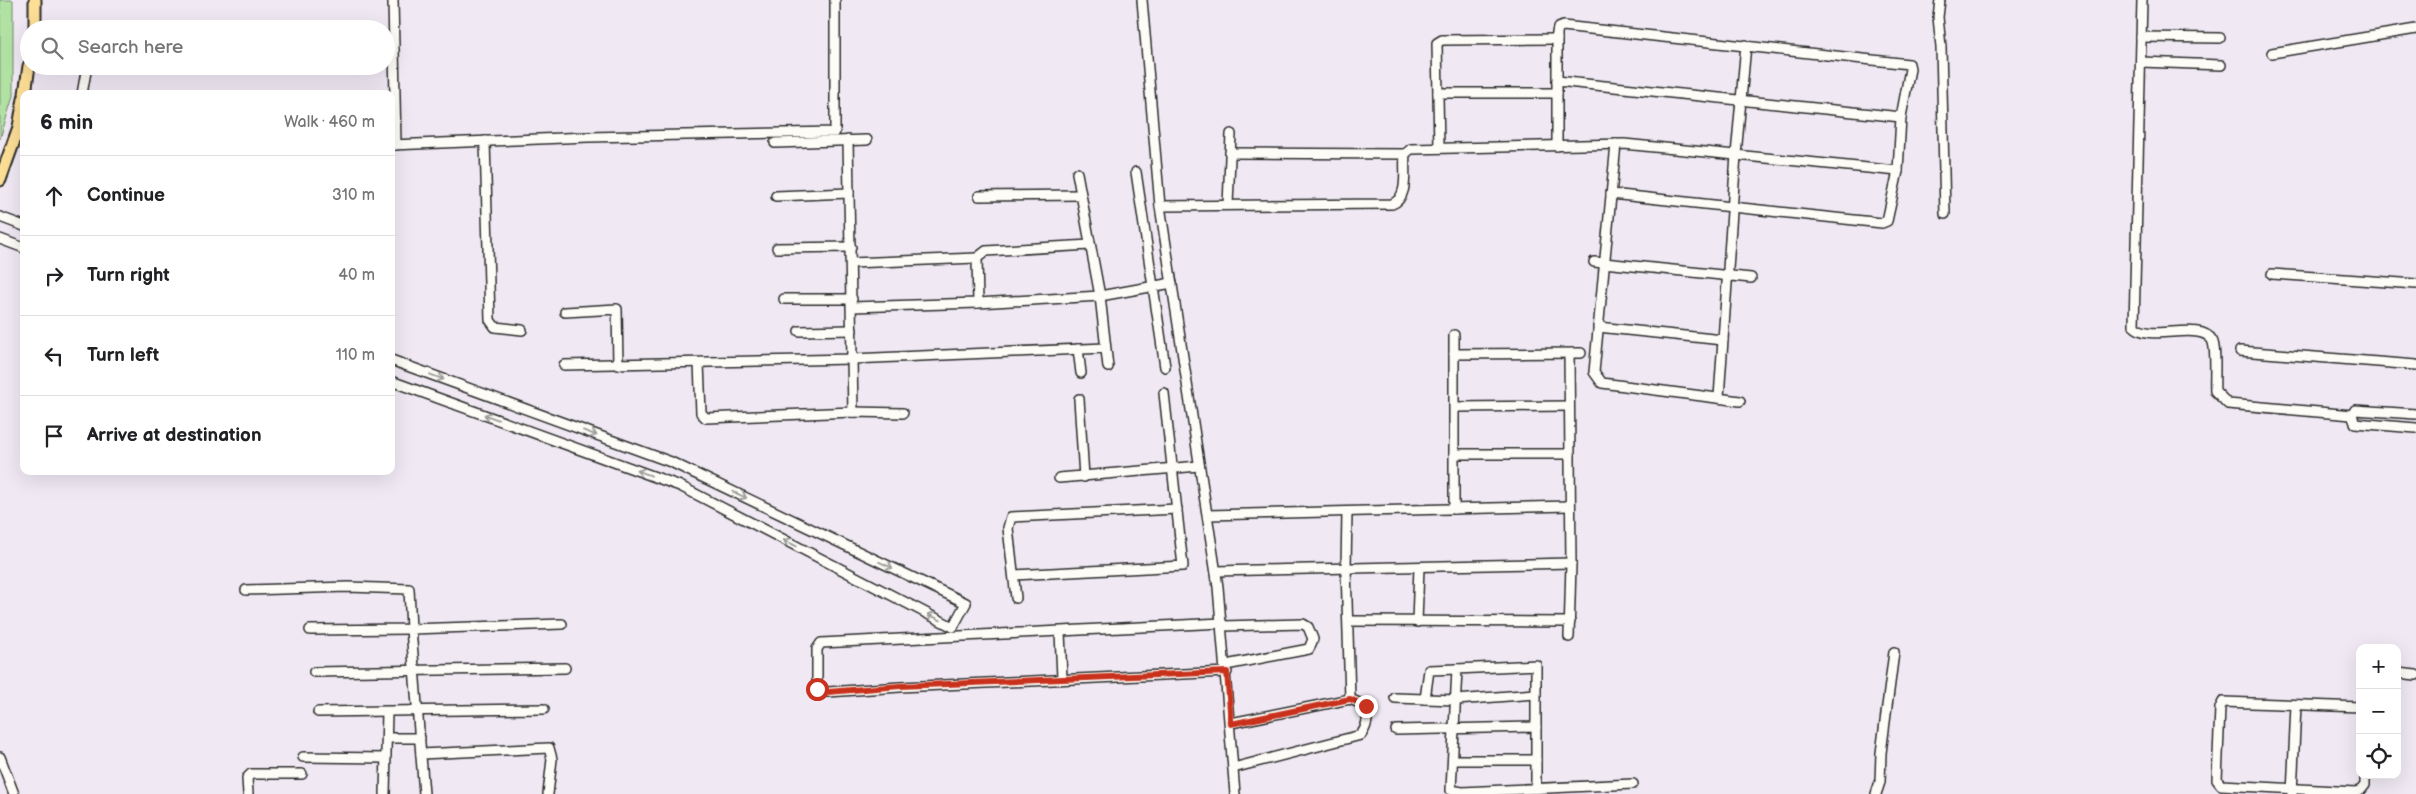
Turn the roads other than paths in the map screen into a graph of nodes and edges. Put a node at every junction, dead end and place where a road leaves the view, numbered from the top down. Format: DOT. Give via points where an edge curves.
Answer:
graph roads {
  1 [pos="35,0"];
  2 [pos="393,0"];
  3 [pos="834,0"];
  4 [pos="1142,0"];
  5 [pos="1940,0"];
  6 [pos="2142,0"];
  7 [pos="35,20"];
  8 [pos="393,20"];
  9 [pos="2416,29"];
  10 [pos="2142,36"];
  11 [pos="2220,38"];
  12 [pos="1557,40"];
  13 [pos="1746,45"];
  14 [pos="2272,53"];
  15 [pos="2141,62"];
  16 [pos="2221,65"];
  17 [pos="28,75"];
  18 [pos="85,75"];
  19 [pos="394,75"];
  20 [pos="1557,81"];
  21 [pos="26,90"];
  22 [pos="83,90"];
  23 [pos="394,90"];
  24 [pos="1438,93"];
  25 [pos="1557,93"];
  26 [pos="1741,100"];
  27 [pos="1901,118"];
  28 [pos="20,130"];
  29 [pos="1231,134"];
  30 [pos="848,140"];
  31 [pos="867,140"];
  32 [pos="485,141"];
  33 [pos="775,143"];
  34 [pos="1616,144"];
  35 [pos="395,145"];
  36 [pos="1557,146"];
  37 [pos="1439,148"];
  38 [pos="1230,153"];
  39 [pos="1405,154"];
  40 [pos="1736,155"];
  41 [pos="1898,171"];
  42 [pos="1136,172"];
  43 [pos="1078,174"];
  44 [pos="0,180"];
  45 [pos="850,193"];
  46 [pos="1611,194"];
  47 [pos="1080,195"];
  48 [pos="776,196"];
  49 [pos="980,196"];
  50 [pos="1228,204"];
  51 [pos="1160,206"];
  52 [pos="1732,206"];
  53 [pos="1945,214"];
  54 [pos="0,217"];
  55 [pos="20,224"];
  56 [pos="0,239"];
  57 [pos="1090,245"];
  58 [pos="20,246"];
  59 [pos="851,247"];
  60 [pos="777,248"];
  61 [pos="977,258"];
  62 [pos="1594,262"];
  63 [pos="851,263"];
  64 [pos="1604,263"];
  65 [pos="2272,274"];
  66 [pos="1727,275"];
  67 [pos="1751,278"];
  68 [pos="1172,284"];
  69 [pos="2416,284"];
  70 [pos="1152,287"];
  71 [pos="1100,296"];
  72 [pos="784,299"];
  73 [pos="852,303"];
  74 [pos="978,303"];
  75 [pos="565,312"];
  76 [pos="1598,327"];
  77 [pos="522,330"];
  78 [pos="852,330"];
  79 [pos="799,331"];
  80 [pos="1454,335"];
  81 [pos="1723,340"];
  82 [pos="1105,348"];
  83 [pos="1078,349"];
  84 [pos="2240,351"];
  85 [pos="1580,353"];
  86 [pos="1454,354"];
  87 [pos="1569,354"];
  88 [pos="852,358"];
  89 [pos="395,361"];
  90 [pos="699,363"];
  91 [pos="564,365"];
  92 [pos="618,365"];
  93 [pos="2416,365"];
  94 [pos="1108,367"];
  95 [pos="1165,367"];
  96 [pos="1081,373"];
  97 [pos="395,382"];
  98 [pos="1164,393"];
  99 [pos="1719,397"];
  100 [pos="1079,399"];
  101 [pos="1740,400"];
  102 [pos="1570,406"];
  103 [pos="1454,407"];
  104 [pos="853,412"];
  105 [pos="903,413"];
  106 [pos="2416,414"];
  107 [pos="2352,415"];
  108 [pos="2416,428"];
  109 [pos="1454,454"];
  110 [pos="1570,454"];
  111 [pos="1199,466"];
  112 [pos="1172,470"];
  113 [pos="1084,477"];
  114 [pos="1059,478"];
  115 [pos="1570,506"];
  116 [pos="1178,509"];
  117 [pos="1454,509"];
  118 [pos="1348,512"];
  119 [pos="1208,515"];
  120 [pos="1571,563"];
  121 [pos="1419,567"];
  122 [pos="1346,568"];
  123 [pos="1216,571"];
  124 [pos="1014,575"];
  125 [pos="246,590"];
  126 [pos="1016,598"];
  127 [pos="1349,621"];
  128 [pos="1417,622"];
  129 [pos="1570,622"];
  130 [pos="562,624"];
  131 [pos="1222,625"];
  132 [pos="411,629"];
  133 [pos="310,630"];
  134 [pos="1060,632"];
  135 [pos="1569,637"];
  136 [pos="1894,652"];
  137 [pos="564,668"];
  138 [pos="1226,668"];
  139 [pos="414,669"];
  140 [pos="1457,669"];
  141 [pos="314,672"];
  142 [pos="2401,673"];
  143 [pos="2416,675"];
  144 [pos="1062,678"];
  145 [pos="1536,694"];
  146 [pos="1395,698"];
  147 [pos="1350,699"];
  148 [pos="1425,699"];
  149 [pos="1456,700"];
  150 [pos="2296,705"];
  151 [pos="2356,707"];
  152 [pos="544,709"];
  153 [pos="318,712"];
  154 [pos="387,712"];
  155 [pos="419,712"];
  156 [pos="1231,724"];
  157 [pos="1536,727"];
  158 [pos="1396,730"];
  159 [pos="1454,730"];
  160 [pos="387,738"];
  161 [pos="420,738"];
  162 [pos="421,754"];
  163 [pos="0,757"];
  164 [pos="303,757"];
  165 [pos="385,758"];
  166 [pos="1453,760"];
  167 [pos="1536,760"];
  168 [pos="1233,768"];
  169 [pos="302,774"];
  170 [pos="2365,779"];
  171 [pos="1633,784"];
  172 [pos="1536,789"];
  173 [pos="1451,792"];
  174 [pos="2292,792"];
  175 [pos="14,794"];
  176 [pos="248,794"];
  177 [pos="385,794"];
  178 [pos="424,794"];
  179 [pos="548,794"];
  180 [pos="1235,794"];
  181 [pos="1876,794"];
  1 -- 7 [label="main road"];
  2 -- 8 [label="street"];
  3 -- 32 [label="street" via="835,132"];
  4 -- 51 [label="street"];
  5 -- 53 [label="street"];
  6 -- 10 [label="street"];
  9 -- 14 [label="street"];
  10 -- 11 [label="street"];
  10 -- 15 [label="street"];
  12 -- 13 [label="street" via="1558,28 1563,26"];
  12 -- 20 [label="street"];
  12 -- 24 [label="street" via="1442,40 1436,48"];
  13 -- 26 [label="street"];
  13 -- 27 [label="street" via="1909,64"];
  15 -- 16 [label="street"];
  15 -- 107 [label="street" via="2134,326 2145,332 2198,332 2208,337 2213,346 2215,391 2228,404"];
  17 -- 21 [label="main road"];
  18 -- 22 [label="street"];
  19 -- 23 [label="street"];
  20 -- 25 [label="street"];
  20 -- 26 [label="street"];
  24 -- 25 [label="street"];
  24 -- 37 [label="street"];
  25 -- 36 [label="street"];
  26 -- 27 [label="street"];
  26 -- 40 [label="street"];
  27 -- 41 [label="street"];
  28 -- 44 [label="main road"];
  29 -- 38 [label="street"];
  30 -- 31 [label="street"];
  30 -- 33 [label="street"];
  30 -- 45 [label="street"];
  32 -- 35 [label="street"];
  32 -- 77 [label="street" via="490,320 495,326"];
  34 -- 36 [label="street"];
  34 -- 40 [label="street"];
  34 -- 46 [label="street"];
  36 -- 37 [label="street"];
  37 -- 39 [label="street" via="1411,149"];
  38 -- 39 [label="street"];
  38 -- 50 [label="street"];
  39 -- 50 [label="street" via="1404,188 1398,202 1392,204"];
  40 -- 41 [label="street"];
  40 -- 52 [label="street"];
  41 -- 52 [label="street" via="1888,218 1882,223"];
  42 -- 70 [label="street"];
  43 -- 47 [label="street"];
  45 -- 48 [label="street"];
  45 -- 59 [label="street"];
  46 -- 52 [label="street"];
  46 -- 64 [label="street"];
  47 -- 49 [label="street"];
  47 -- 57 [label="street"];
  50 -- 51 [label="street"];
  51 -- 68 [label="street"];
  52 -- 66 [label="street"];
  54 -- 55 [label="street"];
  56 -- 58 [label="street"];
  57 -- 61 [label="street" via="986,251"];
  57 -- 71 [label="street"];
  59 -- 60 [label="street"];
  59 -- 63 [label="street"];
  61 -- 63 [label="street"];
  61 -- 74 [label="street"];
  62 -- 64 [label="street"];
  63 -- 73 [label="street"];
  64 -- 66 [label="street"];
  64 -- 76 [label="street"];
  65 -- 69 [label="street"];
  66 -- 67 [label="street"];
  66 -- 81 [label="street"];
  68 -- 70 [label="street"];
  68 -- 111 [label="street"];
  70 -- 71 [label="street"];
  70 -- 95 [label="street"];
  71 -- 74 [label="street"];
  71 -- 82 [label="street"];
  72 -- 73 [label="street"];
  73 -- 74 [label="street"];
  73 -- 78 [label="street"];
  75 -- 92 [label="street" via="617,309"];
  76 -- 81 [label="street"];
  76 -- 99 [label="street" via="1594,372 1602,383"];
  78 -- 79 [label="street"];
  78 -- 88 [label="street"];
  80 -- 86 [label="street"];
  81 -- 99 [label="street"];
  82 -- 83 [label="street"];
  82 -- 94 [label="street"];
  83 -- 88 [label="street"];
  83 -- 96 [label="street"];
  84 -- 93 [label="street"];
  85 -- 87 [label="street"];
  86 -- 87 [label="street"];
  86 -- 103 [label="street"];
  87 -- 102 [label="street"];
  88 -- 90 [label="street"];
  88 -- 104 [label="street"];
  89 -- 97 [label="street, one-way" via="670,462 966,603 953,627 680,486"];
  90 -- 92 [label="street"];
  90 -- 104 [label="street" via="701,413 706,418"];
  91 -- 92 [label="street"];
  98 -- 112 [label="street"];
  99 -- 101 [label="street"];
  100 -- 113 [label="street"];
  102 -- 103 [label="street"];
  102 -- 110 [label="street"];
  103 -- 109 [label="street"];
  104 -- 105 [label="street"];
  106 -- 107 [label="street" via="2355,410"];
  107 -- 108 [label="street" via="2355,423"];
  109 -- 110 [label="street"];
  109 -- 117 [label="street"];
  110 -- 115 [label="street"];
  111 -- 112 [label="street"];
  111 -- 119 [label="street"];
  112 -- 113 [label="street"];
  112 -- 116 [label="street"];
  113 -- 114 [label="street"];
  115 -- 117 [label="street"];
  115 -- 120 [label="street"];
  116 -- 124 [label="street" via="1011,517 1008,528"];
  116 -- 124 [label="street" via="1183,566"];
  117 -- 118 [label="street"];
  118 -- 119 [label="street"];
  118 -- 122 [label="street"];
  119 -- 123 [label="street"];
  120 -- 121 [label="street"];
  120 -- 129 [label="street"];
  121 -- 122 [label="street"];
  121 -- 128 [label="street"];
  122 -- 123 [label="street"];
  122 -- 127 [label="street"];
  123 -- 131 [label="street"];
  124 -- 126 [label="street"];
  125 -- 132 [label="street" via="406,588 410,593"];
  127 -- 128 [label="street"];
  127 -- 147 [label="street"];
  128 -- 129 [label="street"];
  129 -- 135 [label="street"];
  130 -- 132 [label="street"];
  131 -- 134 [label="street"];
  131 -- 138 [label="street"];
  131 -- 138 [label="street" via="1303,624 1313,639 1309,649"];
  132 -- 133 [label="street"];
  132 -- 139 [label="street"];
  134 -- 144 [label="street"];
  134 -- 144 [label="street" via="821,643 817,649 817,689 828,692"];
  136 -- 181 [label="street"];
  137 -- 139 [label="street"];
  138 -- 144 [label="street"];
  138 -- 156 [label="street"];
  139 -- 141 [label="street"];
  139 -- 155 [label="street"];
  140 -- 145 [label="street" via="1536,665"];
  140 -- 148 [label="street" via="1428,670"];
  140 -- 149 [label="street"];
  142 -- 143 [label="street"];
  145 -- 149 [label="street"];
  145 -- 157 [label="street"];
  146 -- 148 [label="street"];
  147 -- 156 [label="street"];
  147 -- 168 [label="street" via="1366,706 1367,727 1361,736"];
  148 -- 149 [label="street"];
  149 -- 159 [label="street"];
  150 -- 151 [label="street"];
  150 -- 174 [label="street"];
  150 -- 174 [label="street" via="2223,702 2220,708 2217,780 2221,785"];
  152 -- 155 [label="street"];
  153 -- 154 [label="street"];
  154 -- 155 [label="street"];
  154 -- 160 [label="street"];
  155 -- 161 [label="street"];
  156 -- 168 [label="street"];
  157 -- 159 [label="street"];
  157 -- 167 [label="street"];
  158 -- 159 [label="street"];
  159 -- 166 [label="street"];
  160 -- 161 [label="street"];
  160 -- 165 [label="street"];
  161 -- 162 [label="street"];
  162 -- 178 [label="street"];
  162 -- 179 [label="street" via="549,748 552,759"];
  163 -- 175 [label="street"];
  164 -- 165 [label="street"];
  165 -- 177 [label="street"];
  166 -- 167 [label="street"];
  166 -- 173 [label="street"];
  167 -- 172 [label="street"];
  168 -- 180 [label="street"];
  169 -- 176 [label="street" via="251,774 247,778"];
  170 -- 174 [label="street" via="2361,790 2356,792"];
  171 -- 172 [label="street"];
  172 -- 173 [label="street"];
}
